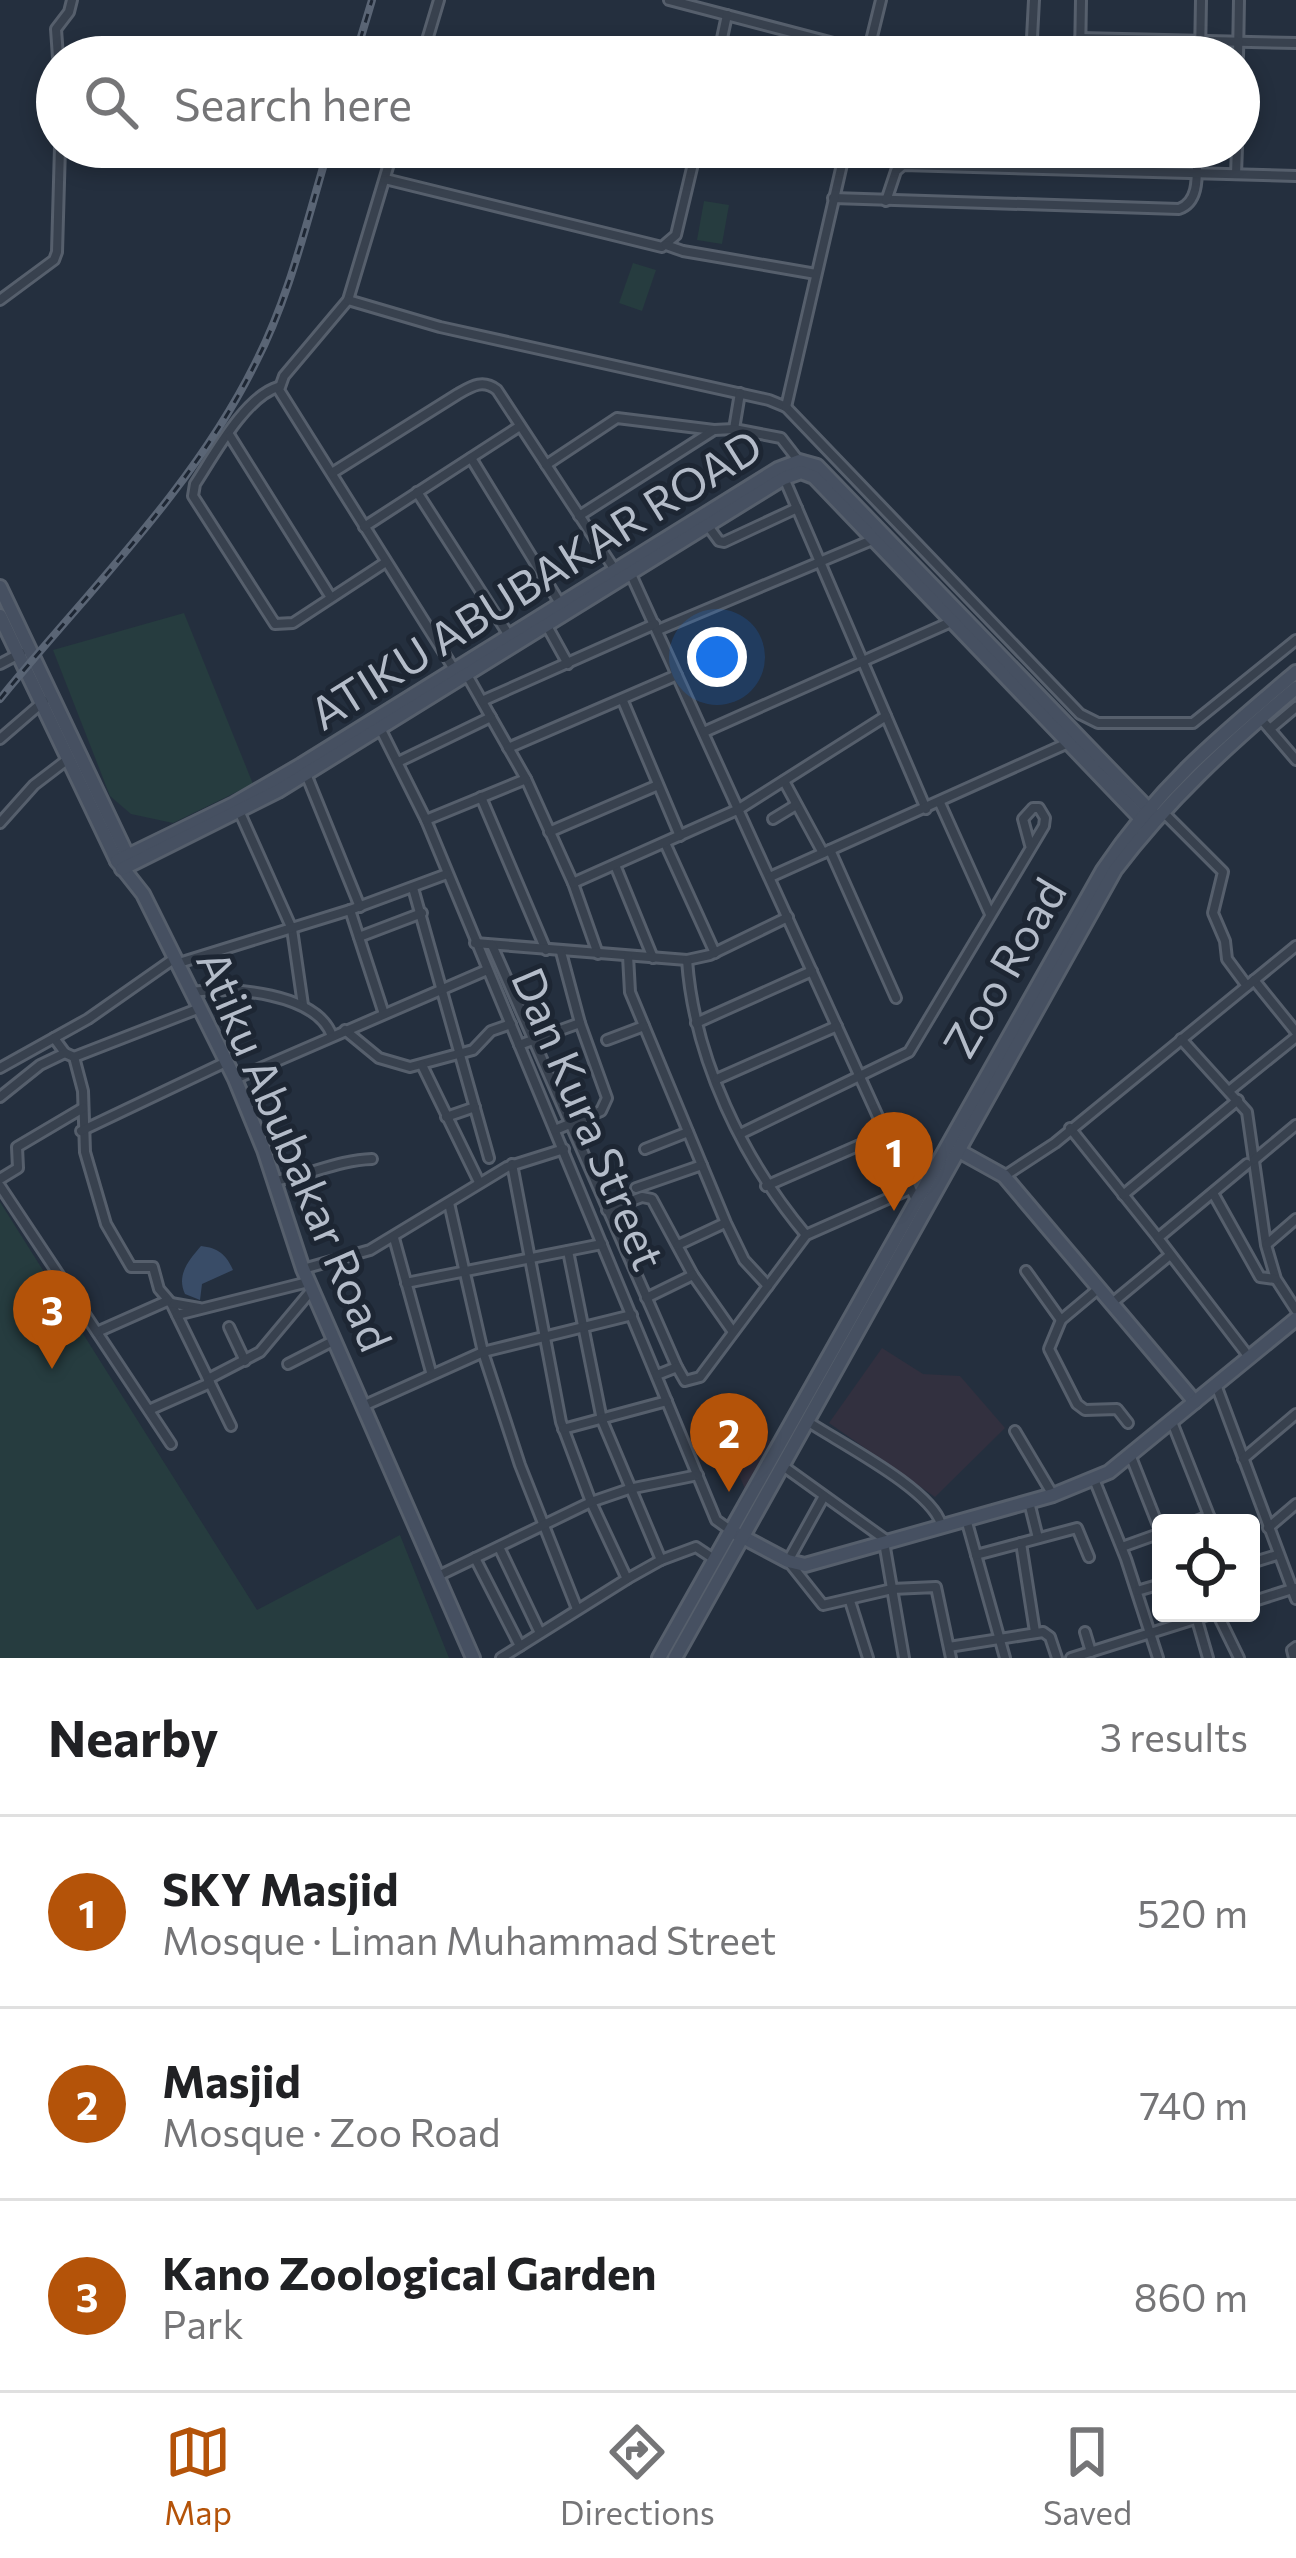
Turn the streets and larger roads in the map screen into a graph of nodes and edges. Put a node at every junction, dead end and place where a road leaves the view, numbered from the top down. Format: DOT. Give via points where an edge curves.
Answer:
graph roads {
  1 [pos="72,0"];
  2 [pos="439,0"];
  3 [pos="669,0"];
  4 [pos="881,0"];
  5 [pos="1034,0"];
  6 [pos="1081,0"];
  7 [pos="1201,0"];
  8 [pos="1239,0"];
  9 [pos="728,15"];
  10 [pos="56,36"];
  11 [pos="428,36"];
  12 [pos="723,36"];
  13 [pos="803,36"];
  14 [pos="872,36"];
  15 [pos="1032,36"];
  16 [pos="1080,36"];
  17 [pos="1200,36"];
  18 [pos="1238,36"];
  19 [pos="1260,42"];
  20 [pos="1296,43"];
  21 [pos="59,168"];
  22 [pos="388,168"];
  23 [pos="692,168"];
  24 [pos="841,168"];
  25 [pos="900,168"];
  26 [pos="1034,168"];
  27 [pos="1196,168"];
  28 [pos="1236,168"];
  29 [pos="1078,169"];
  30 [pos="1196,173"];
  31 [pos="1236,174"];
  32 [pos="1296,176"];
  33 [pos="385,179"];
  34 [pos="833,198"];
  35 [pos="886,201"];
  36 [pos="667,245"];
  37 [pos="816,274"];
  38 [pos="0,300"];
  39 [pos="348,300"];
  40 [pos="278,387"];
  41 [pos="740,393"];
  42 [pos="786,407"];
  43 [pos="520,426"];
  44 [pos="734,429"];
  45 [pos="713,430"];
  46 [pos="230,436"];
  47 [pos="471,458"];
  48 [pos="799,461"];
  49 [pos="546,465"];
  50 [pos="332,473"];
  51 [pos="784,478"];
  52 [pos="417,492"];
  53 [pos="796,508"];
  54 [pos="579,516"];
  55 [pos="708,526"];
  56 [pos="364,527"];
  57 [pos="907,537"];
  58 [pos="880,538"];
  59 [pos="819,560"];
  60 [pos="386,562"];
  61 [pos="624,571"];
  62 [pos="0,586"];
  63 [pos="330,596"];
  64 [pos="561,605"];
  65 [pos="0,616"];
  66 [pos="955,621"];
  67 [pos="547,626"];
  68 [pos="657,627"];
  69 [pos="510,637"];
  70 [pos="1296,640"];
  71 [pos="17,648"];
  72 [pos="861,660"];
  73 [pos="0,664"];
  74 [pos="568,664"];
  75 [pos="1296,672"];
  76 [pos="460,674"];
  77 [pos="678,674"];
  78 [pos="1042,675"];
  79 [pos="1029,685"];
  80 [pos="1296,688"];
  81 [pos="46,700"];
  82 [pos="623,700"];
  83 [pos="482,701"];
  84 [pos="1296,707"];
  85 [pos="886,716"];
  86 [pos="491,718"];
  87 [pos="1265,723"];
  88 [pos="378,724"];
  89 [pos="704,732"];
  90 [pos="0,739"];
  91 [pos="1068,743"];
  92 [pos="508,748"];
  93 [pos="68,759"];
  94 [pos="1296,760"];
  95 [pos="398,762"];
  96 [pos="306,774"];
  97 [pos="526,778"];
  98 [pos="784,781"];
  99 [pos="658,784"];
  100 [pos="481,797"];
  101 [pos="940,803"];
  102 [pos="796,806"];
  103 [pos="926,808"];
  104 [pos="739,809"];
  105 [pos="239,813"];
  106 [pos="1150,816"];
  107 [pos="773,819"];
  108 [pos="426,820"];
  109 [pos="0,823"];
  110 [pos="549,832"];
  111 [pos="680,836"];
  112 [pos="665,843"];
  113 [pos="1030,845"];
  114 [pos="827,852"];
  115 [pos="615,865"];
  116 [pos="127,866"];
  117 [pos="447,874"];
  118 [pos="770,877"];
  119 [pos="573,883"];
  120 [pos="413,888"];
  121 [pos="356,909"];
  122 [pos="422,913"];
  123 [pos="990,914"];
  124 [pos="788,917"];
  125 [pos="292,929"];
  126 [pos="359,937"];
  127 [pos="476,943"];
  128 [pos="492,945"];
  129 [pos="1296,946"];
  130 [pos="546,950"];
  131 [pos="561,952"];
  132 [pos="715,952"];
  133 [pos="598,954"];
  134 [pos="628,956"];
  135 [pos="653,958"];
  136 [pos="177,960"];
  137 [pos="687,960"];
  138 [pos="487,970"];
  139 [pos="812,971"];
  140 [pos="1250,983"];
  141 [pos="443,989"];
  142 [pos="192,992"];
  143 [pos="896,998"];
  144 [pos="303,1005"];
  145 [pos="200,1008"];
  146 [pos="384,1014"];
  147 [pos="580,1023"];
  148 [pos="696,1023"];
  149 [pos="511,1024"];
  150 [pos="644,1026"];
  151 [pos="837,1026"];
  152 [pos="345,1030"];
  153 [pos="1296,1035"];
  154 [pos="332,1036"];
  155 [pos="54,1038"];
  156 [pos="1181,1039"];
  157 [pos="534,1040"];
  158 [pos="607,1040"];
  159 [pos="519,1045"];
  160 [pos="458,1053"];
  161 [pos="69,1055"];
  162 [pos="226,1062"];
  163 [pos="422,1065"];
  164 [pos="0,1069"];
  165 [pos="860,1076"];
  166 [pos="235,1079"];
  167 [pos="717,1079"];
  168 [pos="1229,1091"];
  169 [pos="0,1096"];
  170 [pos="1238,1100"];
  171 [pos="84,1107"];
  172 [pos="475,1107"];
  173 [pos="446,1117"];
  174 [pos="570,1124"];
  175 [pos="1296,1125"];
  176 [pos="1070,1128"];
  177 [pos="556,1130"];
  178 [pos="82,1131"];
  179 [pos="688,1132"];
  180 [pos="740,1134"];
  181 [pos="886,1134"];
  182 [pos="564,1149"];
  183 [pos="645,1149"];
  184 [pos="958,1151"];
  185 [pos="489,1158"];
  186 [pos="371,1160"];
  187 [pos="1251,1162"];
  188 [pos="512,1165"];
  189 [pos="702,1165"];
  190 [pos="1004,1176"];
  191 [pos="273,1182"];
  192 [pos="0,1183"];
  193 [pos="479,1183"];
  194 [pos="766,1186"];
  195 [pos="636,1188"];
  196 [pos="1213,1193"];
  197 [pos="1123,1195"];
  198 [pos="917,1199"];
  199 [pos="448,1203"];
  200 [pos="607,1210"];
  201 [pos="1296,1219"];
  202 [pos="726,1222"];
  203 [pos="806,1235"];
  204 [pos="394,1238"];
  205 [pos="1157,1238"];
  206 [pos="602,1244"];
  207 [pos="678,1245"];
  208 [pos="1266,1245"];
  209 [pos="568,1251"];
  210 [pos="1170,1255"];
  211 [pos="530,1258"];
  212 [pos="466,1271"];
  213 [pos="1026,1271"];
  214 [pos="692,1275"];
  215 [pos="1276,1279"];
  216 [pos="308,1280"];
  217 [pos="406,1283"];
  218 [pos="768,1286"];
  219 [pos="1099,1288"];
  220 [pos="646,1298"];
  221 [pos="169,1302"];
  222 [pos="1112,1303"];
  223 [pos="199,1308"];
  224 [pos="1296,1314"];
  225 [pos="177,1315"];
  226 [pos="632,1315"];
  227 [pos="1061,1320"];
  228 [pos="229,1328"];
  229 [pos="584,1328"];
  230 [pos="97,1332"];
  231 [pos="733,1332"];
  232 [pos="544,1338"];
  233 [pos="333,1341"];
  234 [pos="483,1352"];
  235 [pos="1250,1357"];
  236 [pos="245,1361"];
  237 [pos="288,1364"];
  238 [pos="677,1367"];
  239 [pos="431,1372"];
  240 [pos="657,1375"];
  241 [pos="209,1381"];
  242 [pos="1216,1385"];
  243 [pos="668,1401"];
  244 [pos="1195,1402"];
  245 [pos="361,1406"];
  246 [pos="149,1411"];
  247 [pos="1296,1414"];
  248 [pos="602,1420"];
  249 [pos="807,1421"];
  250 [pos="1172,1422"];
  251 [pos="1128,1423"];
  252 [pos="231,1426"];
  253 [pos="563,1429"];
  254 [pos="1015,1431"];
  255 [pos="171,1444"];
  256 [pos="1131,1457"];
  257 [pos="1243,1459"];
  258 [pos="783,1466"];
  259 [pos="698,1475"];
  260 [pos="1094,1479"];
  261 [pos="629,1489"];
  262 [pos="1053,1495"];
  263 [pos="824,1496"];
  264 [pos="591,1502"];
  265 [pos="1029,1502"];
  266 [pos="1296,1504"];
  267 [pos="1154,1514"];
  268 [pos="1208,1514"];
  269 [pos="965,1518"];
  270 [pos="940,1524"];
  271 [pos="543,1525"];
  272 [pos="1268,1528"];
  273 [pos="736,1534"];
  274 [pos="1152,1536"];
  275 [pos="1039,1538"];
  276 [pos="885,1540"];
  277 [pos="1021,1544"];
  278 [pos="499,1547"];
  279 [pos="1122,1547"];
  280 [pos="1277,1555"];
  281 [pos="976,1556"];
  282 [pos="1089,1557"];
  283 [pos="475,1558"];
  284 [pos="714,1558"];
  285 [pos="661,1559"];
  286 [pos="1260,1560"];
  287 [pos="788,1561"];
  288 [pos="436,1577"];
  289 [pos="627,1579"];
  290 [pos="1152,1586"];
  291 [pos="892,1588"];
  292 [pos="1137,1591"];
  293 [pos="1295,1592"];
  294 [pos="850,1600"];
  295 [pos="1260,1600"];
  296 [pos="577,1609"];
  297 [pos="1180,1622"];
  298 [pos="1198,1622"];
  299 [pos="1221,1622"];
  300 [pos="1035,1632"];
  301 [pos="1085,1632"];
  302 [pos="540,1633"];
  303 [pos="1148,1634"];
  304 [pos="1000,1638"];
  305 [pos="520,1646"];
  306 [pos="1296,1647"];
  307 [pos="1104,1648"];
  308 [pos="1091,1652"];
  309 [pos="950,1653"];
  310 [pos="473,1658"];
  311 [pos="501,1658"];
  312 [pos="659,1658"];
  313 [pos="676,1658"];
  314 [pos="868,1658"];
  315 [pos="904,1658"];
  316 [pos="1005,1658"];
  317 [pos="1058,1658"];
  318 [pos="1070,1658"];
  319 [pos="1110,1658"];
  320 [pos="1158,1658"];
  321 [pos="1208,1658"];
  322 [pos="1239,1658"];
  323 [pos="1294,1658"];
  1 -- 10 [label="street"];
  2 -- 11 [label="street"];
  3 -- 9 [label="street"];
  4 -- 14 [label="street"];
  5 -- 15 [label="street"];
  6 -- 16 [label="street"];
  7 -- 17 [label="street"];
  8 -- 18 [label="street"];
  9 -- 12 [label="street"];
  9 -- 13 [label="street"];
  19 -- 20 [label="street"];
  21 -- 38 [label="street" via="54,260"];
  22 -- 33 [label="street"];
  23 -- 36 [label="street"];
  24 -- 34 [label="street"];
  25 -- 35 [label="street"];
  26 -- 29 [label="street"];
  27 -- 30 [label="street"];
  28 -- 31 [label="street"];
  29 -- 30 [label="street"];
  30 -- 31 [label="street"];
  30 -- 35 [label="street" via="1194,198 1179,209"];
  31 -- 32 [label="street"];
  33 -- 36 [label="street"];
  33 -- 39 [label="street"];
  34 -- 35 [label="street"];
  34 -- 37 [label="street"];
  36 -- 37 [label="street"];
  37 -- 42 [label="street"];
  39 -- 40 [label="street"];
  39 -- 41 [label="street"];
  40 -- 46 [label="street" via="259,395"];
  40 -- 50 [label="street"];
  41 -- 42 [label="street"];
  41 -- 44 [label="street"];
  42 -- 57 [label="street"];
  43 -- 47 [label="street"];
  43 -- 49 [label="street"];
  43 -- 50 [label="street" via="495,388 476,385"];
  44 -- 45 [label="street"];
  44 -- 48 [label="street" via="781,438"];
  45 -- 49 [label="street" via="617,418"];
  45 -- 54 [label="street"];
  46 -- 63 [label="street"];
  46 -- 63 [label="street" via="192,492 218,538 275,624 292,623"];
  47 -- 52 [label="street"];
  47 -- 64 [label="street"];
  48 -- 58 [label="street, ATIKU ABUBAKAR ROAD" via="817,466"];
  48 -- 61 [label="street, ATIKU ABUBAKAR ROAD"];
  49 -- 54 [label="street"];
  50 -- 56 [label="street"];
  51 -- 53 [label="street"];
  51 -- 55 [label="street"];
  51 -- 58 [label="street" via="814,477"];
  52 -- 56 [label="street"];
  52 -- 69 [label="street"];
  53 -- 55 [label="street" via="724,542"];
  53 -- 59 [label="street"];
  54 -- 61 [label="street"];
  55 -- 61 [label="street"];
  56 -- 60 [label="street"];
  57 -- 58 [label="street"];
  57 -- 78 [label="street"];
  58 -- 59 [label="street"];
  58 -- 66 [label="street"];
  58 -- 79 [label="street, ATIKU ABUBAKAR ROAD"];
  59 -- 68 [label="street"];
  59 -- 72 [label="street"];
  60 -- 63 [label="street"];
  60 -- 76 [label="street"];
  61 -- 64 [label="street, ATIKU ABUBAKAR ROAD"];
  61 -- 67 [label="street"];
  61 -- 68 [label="street"];
  62 -- 71 [label="street"];
  64 -- 69 [label="street, ATIKU ABUBAKAR ROAD"];
  65 -- 71 [label="street"];
  66 -- 72 [label="street"];
  66 -- 91 [label="street"];
  67 -- 74 [label="street"];
  67 -- 76 [label="street"];
  68 -- 74 [label="street"];
  68 -- 77 [label="street"];
  69 -- 76 [label="street, ATIKU ABUBAKAR ROAD"];
  70 -- 78 [label="street" via="1184,726 1098,723"];
  71 -- 73 [label="street"];
  71 -- 81 [label="street"];
  72 -- 85 [label="street"];
  72 -- 89 [label="street"];
  74 -- 83 [label="street"];
  75 -- 106 [label="street, Zoo Road" via="1205,748"];
  76 -- 83 [label="street"];
  76 -- 88 [label="street, ATIKU ABUBAKAR ROAD"];
  77 -- 82 [label="street"];
  77 -- 89 [label="street"];
  78 -- 79 [label="street"];
  79 -- 106 [label="street, ATIKU ABUBAKAR ROAD"];
  80 -- 87 [label="street, Zoo Road"];
  81 -- 90 [label="street"];
  81 -- 93 [label="street, Atiku Abubakar Road"];
  81 -- 116 [label="street"];
  82 -- 92 [label="street"];
  82 -- 99 [label="street"];
  83 -- 86 [label="street"];
  84 -- 87 [label="street"];
  85 -- 98 [label="street"];
  85 -- 103 [label="street"];
  86 -- 92 [label="street"];
  86 -- 95 [label="street"];
  87 -- 94 [label="street"];
  87 -- 106 [label="street, Zoo Road"];
  88 -- 95 [label="street, Dan Kura Street"];
  88 -- 96 [label="street"];
  88 -- 116 [label="street, ATIKU ABUBAKAR ROAD"];
  89 -- 104 [label="street"];
  91 -- 101 [label="street"];
  91 -- 106 [label="street"];
  92 -- 97 [label="street"];
  93 -- 109 [label="street"];
  93 -- 116 [label="street, Atiku Abubakar Road"];
  95 -- 108 [label="street, Dan Kura Street"];
  96 -- 105 [label="street"];
  96 -- 121 [label="street"];
  97 -- 100 [label="street"];
  97 -- 110 [label="street"];
  98 -- 102 [label="street"];
  98 -- 104 [label="street"];
  99 -- 110 [label="street"];
  99 -- 111 [label="street"];
  100 -- 108 [label="street"];
  100 -- 130 [label="street"];
  101 -- 103 [label="street"];
  101 -- 123 [label="street"];
  102 -- 107 [label="street"];
  102 -- 114 [label="street"];
  103 -- 114 [label="street"];
  104 -- 111 [label="street"];
  104 -- 118 [label="street"];
  105 -- 116 [label="street"];
  105 -- 125 [label="street"];
  106 -- 140 [label="street" via="1223,872 1213,913 1227,959"];
  106 -- 184 [label="street, Zoo Road"];
  106 -- 198 [label="street, Zoo Road" via="1093,888"];
  108 -- 117 [label="street, Dan Kura Street"];
  110 -- 119 [label="street"];
  111 -- 112 [label="street"];
  112 -- 115 [label="street"];
  112 -- 132 [label="street"];
  113 -- 123 [label="street"];
  114 -- 118 [label="street"];
  114 -- 143 [label="street"];
  115 -- 119 [label="street"];
  115 -- 135 [label="street"];
  116 -- 136 [label="street, Atiku Abubakar Road"];
  117 -- 120 [label="street"];
  117 -- 127 [label="street, Dan Kura Street"];
  118 -- 124 [label="street"];
  119 -- 133 [label="street"];
  120 -- 121 [label="street"];
  120 -- 122 [label="street"];
  121 -- 125 [label="street"];
  121 -- 126 [label="street"];
  122 -- 126 [label="street"];
  122 -- 141 [label="street"];
  123 -- 165 [label="street" via="914,1046"];
  124 -- 132 [label="street"];
  124 -- 139 [label="street"];
  125 -- 136 [label="street"];
  125 -- 144 [label="street"];
  126 -- 146 [label="street"];
  127 -- 128 [label="street"];
  127 -- 138 [label="street, Dan Kura Street"];
  128 -- 130 [label="street"];
  128 -- 157 [label="street"];
  129 -- 140 [label="street"];
  130 -- 131 [label="street"];
  131 -- 133 [label="street"];
  131 -- 147 [label="street"];
  132 -- 137 [label="street"];
  133 -- 134 [label="street"];
  134 -- 135 [label="street"];
  134 -- 150 [label="street" via="628,985"];
  135 -- 137 [label="street"];
  136 -- 142 [label="street, Atiku Abubakar Road"];
  136 -- 155 [label="street"];
  137 -- 148 [label="street"];
  138 -- 141 [label="street"];
  138 -- 149 [label="street, Dan Kura Street"];
  139 -- 148 [label="street"];
  139 -- 151 [label="street"];
  140 -- 153 [label="street"];
  140 -- 156 [label="street"];
  141 -- 146 [label="street"];
  141 -- 160 [label="street"];
  142 -- 144 [label="street"];
  142 -- 145 [label="street, Atiku Abubakar Road"];
  144 -- 154 [label="street"];
  145 -- 161 [label="street"];
  145 -- 162 [label="street, Atiku Abubakar Road"];
  146 -- 152 [label="street"];
  147 -- 157 [label="street"];
  147 -- 174 [label="street" via="607,1098 601,1111"];
  148 -- 167 [label="street"];
  149 -- 159 [label="street, Dan Kura Street"];
  149 -- 160 [label="street"];
  150 -- 158 [label="street"];
  150 -- 179 [label="street"];
  151 -- 165 [label="street"];
  151 -- 167 [label="street"];
  152 -- 154 [label="street"];
  152 -- 163 [label="street" via="379,1058"];
  153 -- 168 [label="street"];
  154 -- 166 [label="street"];
  155 -- 161 [label="street"];
  155 -- 164 [label="street"];
  156 -- 168 [label="street"];
  156 -- 176 [label="street"];
  157 -- 159 [label="street"];
  157 -- 174 [label="street"];
  159 -- 177 [label="street, Dan Kura Street"];
  160 -- 163 [label="street"];
  160 -- 172 [label="street"];
  161 -- 169 [label="street" via="40,1065"];
  161 -- 171 [label="street"];
  162 -- 166 [label="street, Atiku Abubakar Road"];
  162 -- 178 [label="street"];
  163 -- 173 [label="street"];
  165 -- 180 [label="street"];
  165 -- 181 [label="street"];
  166 -- 191 [label="street, Atiku Abubakar Road"];
  167 -- 180 [label="street"];
  168 -- 170 [label="street"];
  170 -- 187 [label="street" via="1251,1123"];
  170 -- 197 [label="street"];
  171 -- 178 [label="street"];
  171 -- 192 [label="street" via="16,1148 17,1171"];
  172 -- 173 [label="street"];
  172 -- 185 [label="street"];
  173 -- 193 [label="street"];
  174 -- 177 [label="street"];
  174 -- 200 [label="street"];
  175 -- 187 [label="street"];
  176 -- 190 [label="street"];
  176 -- 197 [label="street"];
  177 -- 182 [label="street, Dan Kura Street"];
  178 -- 221 [label="street" via="106,1224 130,1268 153,1268"];
  179 -- 183 [label="street"];
  179 -- 189 [label="street"];
  180 -- 194 [label="street"];
  181 -- 194 [label="street"];
  181 -- 198 [label="street"];
  182 -- 188 [label="street"];
  182 -- 206 [label="street, Dan Kura Street"];
  184 -- 190 [label="street"];
  184 -- 198 [label="street, Zoo Road"];
  186 -- 191 [label="street"];
  187 -- 196 [label="street"];
  187 -- 208 [label="street"];
  188 -- 193 [label="street"];
  188 -- 211 [label="street"];
  189 -- 195 [label="street"];
  189 -- 202 [label="street"];
  190 -- 219 [label="street"];
  191 -- 216 [label="street, Atiku Abubakar Road"];
  192 -- 230 [label="street"];
  193 -- 199 [label="street"];
  194 -- 203 [label="street"];
  196 -- 205 [label="street"];
  196 -- 215 [label="street" via="1260,1276"];
  197 -- 205 [label="street"];
  198 -- 203 [label="street"];
  198 -- 249 [label="street, Zoo Road"];
  198 -- 273 [label="street, Zoo Road"];
  199 -- 204 [label="street"];
  199 -- 212 [label="street"];
  200 -- 207 [label="street" via="652,1199"];
  200 -- 220 [label="street"];
  201 -- 208 [label="street"];
  202 -- 207 [label="street"];
  202 -- 218 [label="street"];
  203 -- 218 [label="street"];
  204 -- 216 [label="street"];
  204 -- 217 [label="street"];
  205 -- 210 [label="street"];
  206 -- 209 [label="street"];
  206 -- 226 [label="street, Dan Kura Street"];
  207 -- 214 [label="street"];
  208 -- 215 [label="street"];
  209 -- 211 [label="street"];
  209 -- 229 [label="street"];
  210 -- 222 [label="street"];
  210 -- 235 [label="street"];
  211 -- 212 [label="street"];
  211 -- 232 [label="street"];
  212 -- 217 [label="street"];
  212 -- 234 [label="street"];
  213 -- 227 [label="street"];
  214 -- 220 [label="street"];
  214 -- 231 [label="street"];
  215 -- 224 [label="street"];
  216 -- 223 [label="street"];
  216 -- 233 [label="street, Atiku Abubakar Road"];
  216 -- 236 [label="street" via="260,1352"];
  217 -- 239 [label="street"];
  218 -- 231 [label="street"];
  219 -- 222 [label="street"];
  219 -- 227 [label="street"];
  220 -- 238 [label="street"];
  221 -- 223 [label="street"];
  221 -- 225 [label="street"];
  221 -- 230 [label="street"];
  222 -- 244 [label="street"];
  223 -- 225 [label="street"];
  224 -- 235 [label="street"];
  225 -- 241 [label="street"];
  226 -- 229 [label="street"];
  226 -- 240 [label="street, Dan Kura Street"];
  227 -- 251 [label="street" via="1049,1349 1077,1404 1117,1409"];
  228 -- 236 [label="street"];
  229 -- 232 [label="street"];
  229 -- 248 [label="street"];
  230 -- 246 [label="street"];
  231 -- 238 [label="street" via="693,1382"];
  232 -- 234 [label="street"];
  232 -- 253 [label="street"];
  233 -- 237 [label="street"];
  233 -- 245 [label="street, Atiku Abubakar Road"];
  234 -- 239 [label="street"];
  234 -- 271 [label="street"];
  235 -- 242 [label="street"];
  236 -- 241 [label="street"];
  238 -- 240 [label="street"];
  239 -- 245 [label="street"];
  240 -- 243 [label="street, Dan Kura Street"];
  241 -- 246 [label="street"];
  241 -- 252 [label="street"];
  242 -- 244 [label="street"];
  242 -- 257 [label="street"];
  243 -- 248 [label="street"];
  243 -- 259 [label="street, Dan Kura Street"];
  244 -- 250 [label="street"];
  245 -- 288 [label="street, Atiku Abubakar Road"];
  246 -- 255 [label="street"];
  247 -- 257 [label="street"];
  248 -- 253 [label="street"];
  248 -- 261 [label="street"];
  249 -- 258 [label="street, Zoo Road"];
  249 -- 270 [label="street" via="917,1494"];
  250 -- 256 [label="street"];
  250 -- 268 [label="street"];
  253 -- 264 [label="street"];
  254 -- 262 [label="street"];
  256 -- 260 [label="street"];
  256 -- 267 [label="street"];
  257 -- 272 [label="street"];
  258 -- 263 [label="street"];
  258 -- 273 [label="street, Zoo Road"];
  259 -- 261 [label="street"];
  259 -- 273 [label="street, Dan Kura Street" via="716,1520"];
  260 -- 262 [label="street"];
  260 -- 279 [label="street"];
  261 -- 264 [label="street"];
  261 -- 285 [label="street"];
  262 -- 265 [label="street"];
  263 -- 276 [label="street"];
  263 -- 287 [label="street"];
  264 -- 271 [label="street"];
  264 -- 289 [label="street"];
  265 -- 269 [label="street"];
  265 -- 275 [label="street"];
  266 -- 272 [label="street"];
  269 -- 270 [label="street"];
  269 -- 281 [label="street"];
  270 -- 276 [label="street"];
  271 -- 278 [label="street"];
  271 -- 296 [label="street"];
  272 -- 280 [label="street"];
  273 -- 284 [label="street, Zoo Road"];
  273 -- 287 [label="street"];
  273 -- 313 [label="street, Zoo Road"];
  274 -- 279 [label="street"];
  275 -- 277 [label="street"];
  275 -- 282 [label="street" via="1079,1528"];
  276 -- 287 [label="street" via="805,1565"];
  276 -- 291 [label="street"];
  277 -- 281 [label="street"];
  277 -- 300 [label="street"];
  278 -- 283 [label="street"];
  278 -- 302 [label="street"];
  279 -- 292 [label="street"];
  280 -- 286 [label="street"];
  280 -- 293 [label="street"];
  281 -- 304 [label="street"];
  283 -- 288 [label="street"];
  283 -- 305 [label="street"];
  284 -- 285 [label="street" via="696,1547"];
  284 -- 312 [label="street, Zoo Road"];
  285 -- 289 [label="street"];
  287 -- 294 [label="street" via="823,1605"];
  288 -- 310 [label="street, Atiku Abubakar Road"];
  289 -- 296 [label="street"];
  290 -- 292 [label="street"];
  291 -- 294 [label="street"];
  291 -- 309 [label="street" via="939,1590"];
  291 -- 315 [label="street"];
  292 -- 303 [label="street"];
  293 -- 295 [label="street"];
  294 -- 314 [label="street"];
  296 -- 302 [label="street"];
  297 -- 303 [label="street"];
  298 -- 321 [label="street"];
  299 -- 322 [label="street"];
  300 -- 304 [label="street"];
  300 -- 317 [label="street" via="1047,1633"];
  301 -- 308 [label="street"];
  302 -- 305 [label="street"];
  303 -- 307 [label="street"];
  303 -- 320 [label="street"];
  304 -- 309 [label="street"];
  304 -- 316 [label="street"];
  305 -- 311 [label="street"];
  306 -- 323 [label="street"];
  307 -- 308 [label="street"];
  307 -- 319 [label="street"];
  308 -- 318 [label="street"];
}
